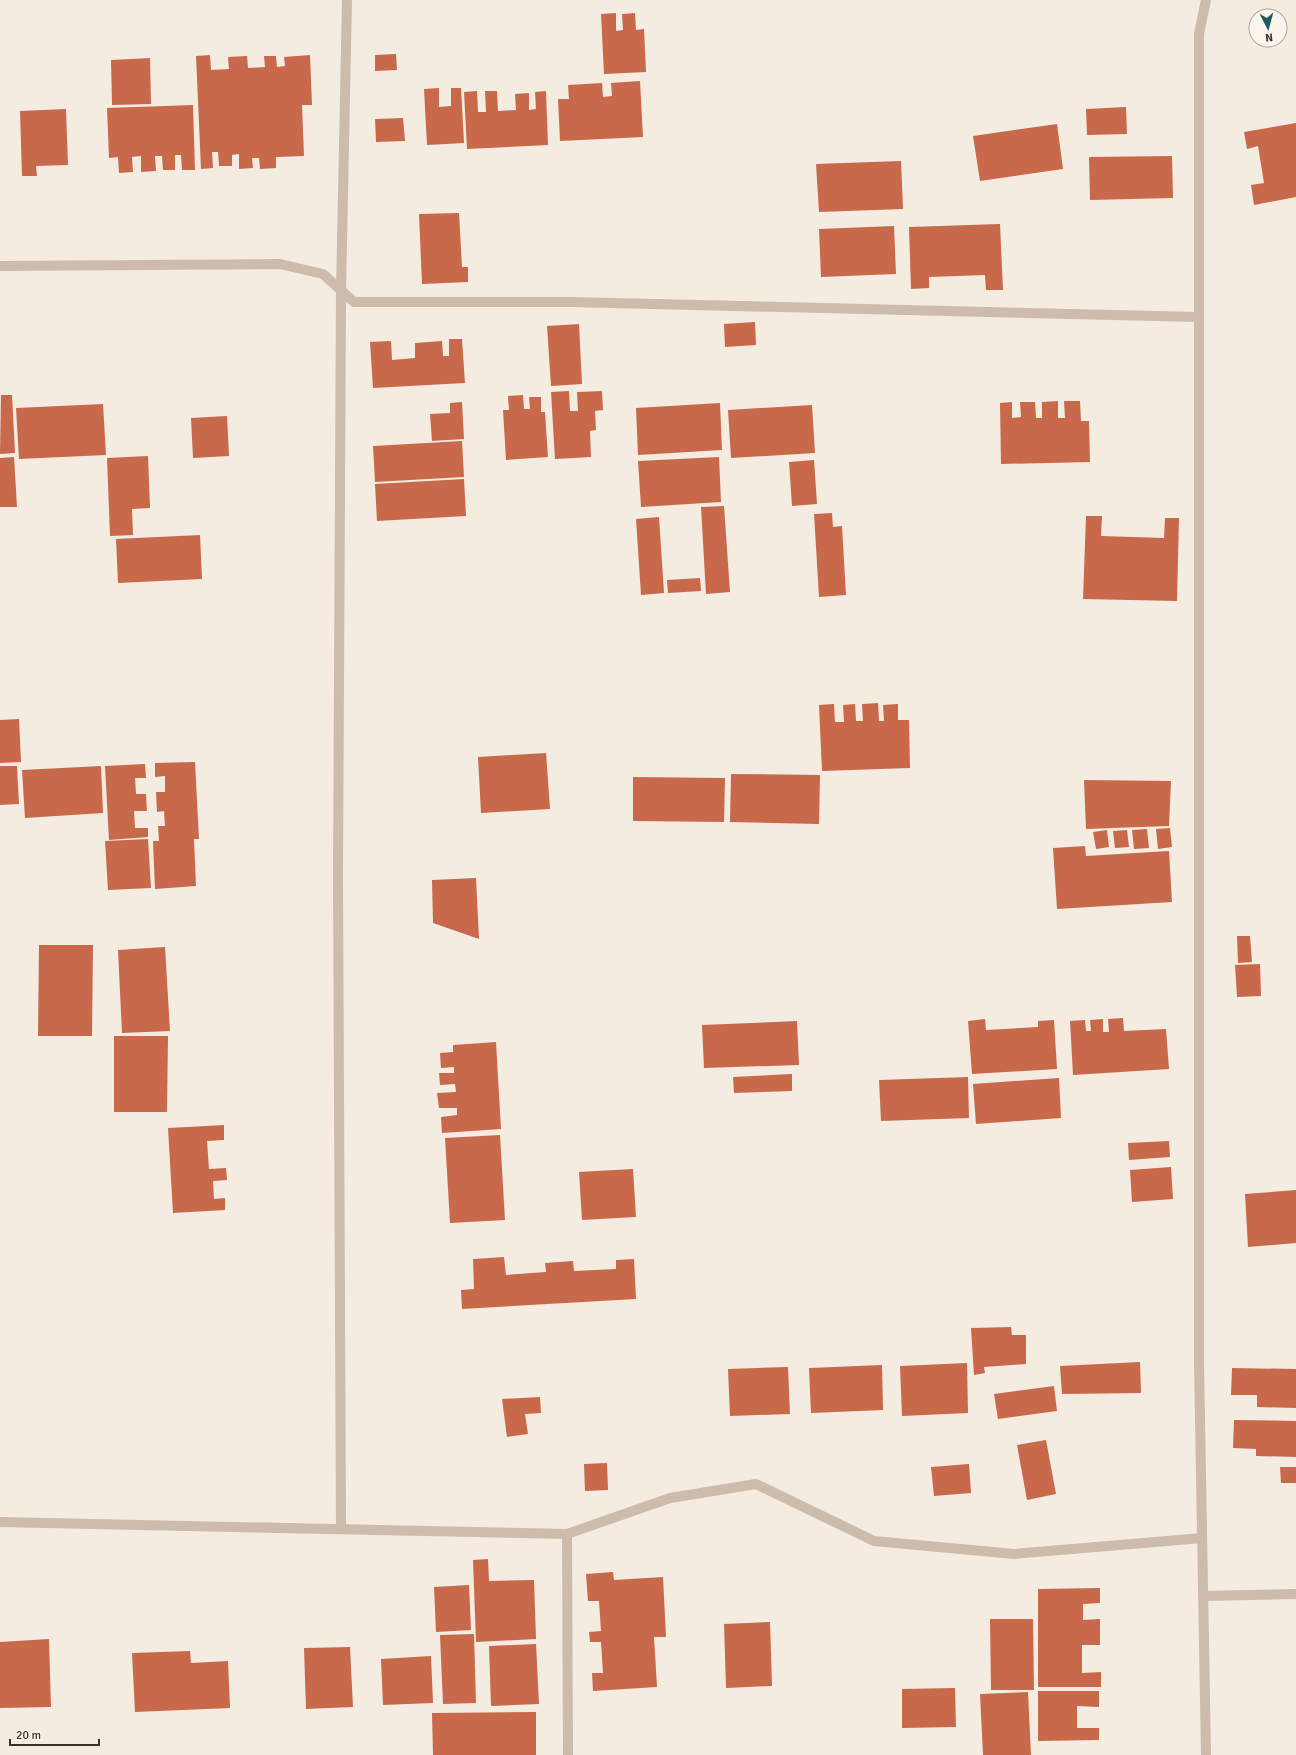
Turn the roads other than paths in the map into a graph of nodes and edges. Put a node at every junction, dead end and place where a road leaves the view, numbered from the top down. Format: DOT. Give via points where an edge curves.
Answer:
graph roads {
  1 [pos="347,0"];
  2 [pos="1206,0"];
  3 [pos="0,266"];
  4 [pos="341,291"];
  5 [pos="1199,318"];
  6 [pos="0,1522"];
  7 [pos="341,1529"];
  8 [pos="567,1534"];
  9 [pos="1202,1538"];
  10 [pos="1296,1594"];
  11 [pos="1204,1596"];
  12 [pos="568,1755"];
  13 [pos="1206,1755"];
  1 -- 4 [label="street"];
  2 -- 5 [label="street" via="1199,34"];
  3 -- 4 [label="street" via="280,264 323,274"];
  4 -- 5 [label="street" via="354,302 570,302"];
  4 -- 7 [label="street" via="338,876"];
  5 -- 9 [label="street" via="1199,1362"];
  6 -- 7 [label="street"];
  7 -- 8 [label="street"];
  8 -- 9 [label="street" via="670,1498 756,1484 874,1541 1014,1554"];
  8 -- 12 [label="street"];
  9 -- 11 [label="street"];
  10 -- 11 [label="street"];
  11 -- 13 [label="street"];
}
